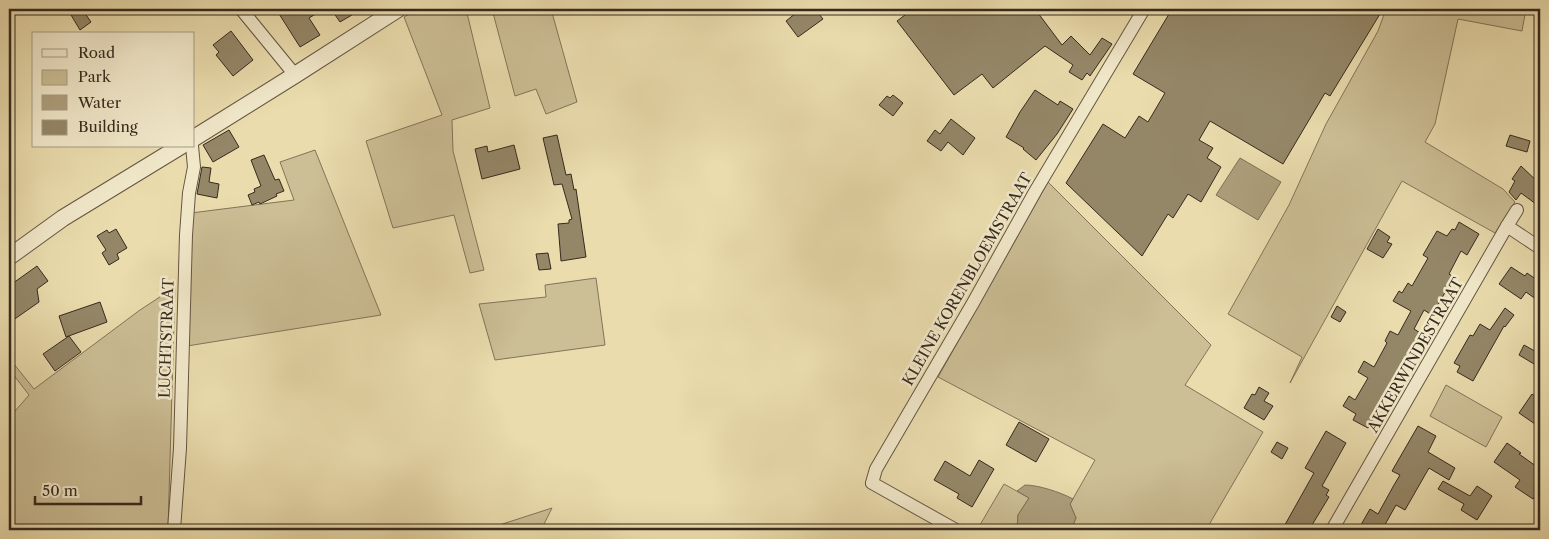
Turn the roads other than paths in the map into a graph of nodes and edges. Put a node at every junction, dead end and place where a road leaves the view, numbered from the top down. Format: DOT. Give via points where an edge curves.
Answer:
graph roads {
  1 [pos="241,9"];
  2 [pos="398,9"];
  3 [pos="1144,9"];
  4 [pos="295,75"];
  5 [pos="195,137"];
  6 [pos="177,148"];
  7 [pos="192,148"];
  8 [pos="1517,210"];
  9 [pos="1507,226"];
  10 [pos="1539,246"];
  11 [pos="9,257"];
  12 [pos="174,530"];
  13 [pos="956,530"];
  14 [pos="1332,530"];
  1 -- 4 [label="street"];
  2 -- 4 [label="street"];
  3 -- 13 [label="street, KLEINE KORENBLOEMSTRAAT" via="876,469 872,482"];
  4 -- 5 [label="street"];
  6 -- 11 [label="street" via="63,218"];
  7 -- 12 [label="street, LUCHTSTRAAT" via="194,167 186,235 180,448"];
  8 -- 9 [label="street, AKKERWINDESTRAAT"];
  9 -- 10 [label="street"];
  9 -- 14 [label="street, AKKERWINDESTRAAT"];
}
